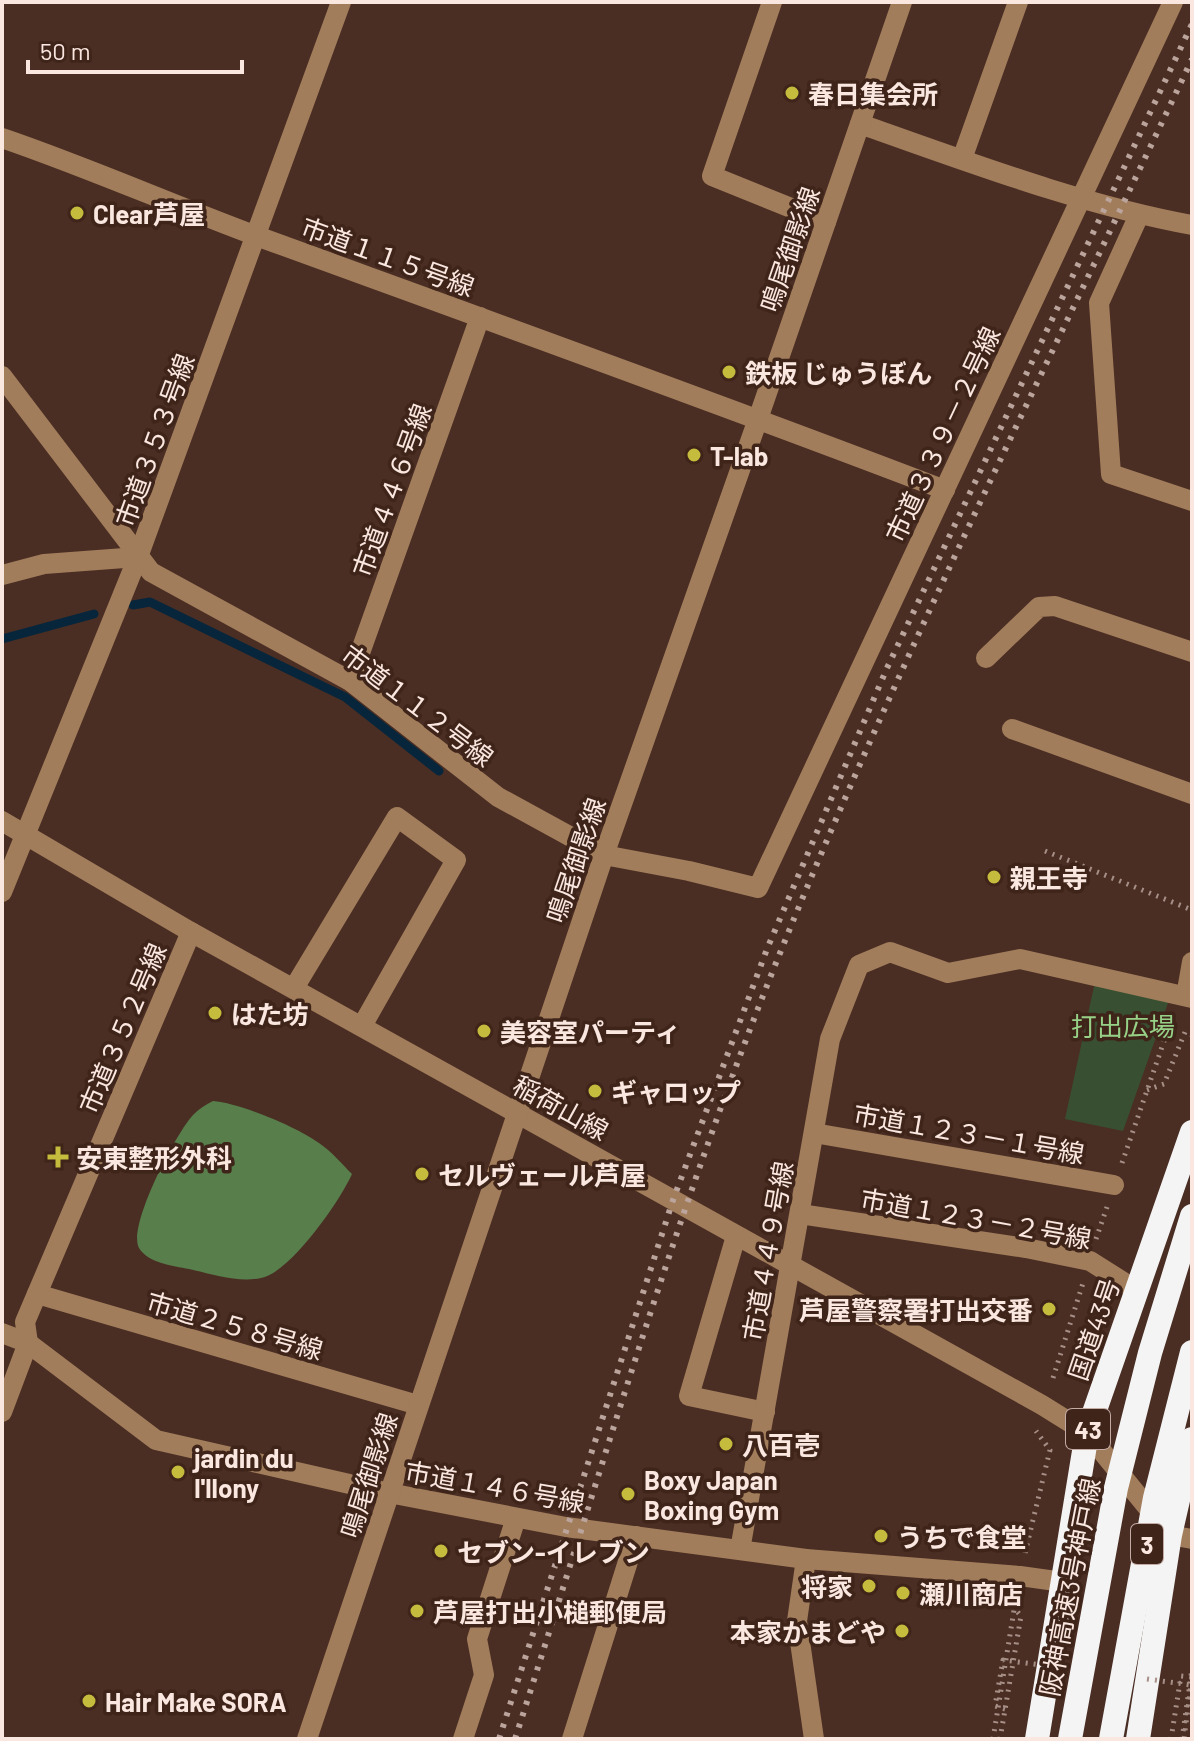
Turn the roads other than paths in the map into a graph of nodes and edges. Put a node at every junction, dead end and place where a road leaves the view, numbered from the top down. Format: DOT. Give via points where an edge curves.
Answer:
graph roads {
  1 [pos="341,2"];
  2 [pos="772,2"];
  3 [pos="902,2"];
  4 [pos="1018,2"];
  5 [pos="1173,2"];
  6 [pos="860,124"];
  7 [pos="2,138"];
  8 [pos="962,159"];
  9 [pos="1081,200"];
  10 [pos="1139,215"];
  11 [pos="826,222"];
  12 [pos="1192,225"];
  13 [pos="257,236"];
  14 [pos="480,317"];
  15 [pos="2,376"];
  16 [pos="758,419"];
  17 [pos="945,490"];
  18 [pos="1192,501"];
  19 [pos="138,557"];
  20 [pos="2,575"];
  21 [pos="1192,652"];
  22 [pos="986,658"];
  23 [pos="350,681"];
  24 [pos="1012,729"];
  25 [pos="1192,794"];
  26 [pos="2,821"];
  27 [pos="24,833"];
  28 [pos="604,855"];
  29 [pos="758,888"];
  30 [pos="2,892"];
  31 [pos="191,932"];
  32 [pos="1192,962"];
  33 [pos="294,988"];
  34 [pos="1189,997"];
  35 [pos="362,1026"];
  36 [pos="517,1112"];
  37 [pos="1192,1132"];
  38 [pos="814,1133"];
  39 [pos="1114,1185"];
  40 [pos="800,1214"];
  41 [pos="1192,1216"];
  42 [pos="736,1236"];
  43 [pos="790,1266"];
  44 [pos="1136,1290"];
  45 [pos="37,1294"];
  46 [pos="2,1333"];
  47 [pos="28,1343"];
  48 [pos="1192,1352"];
  49 [pos="418,1405"];
  50 [pos="2,1412"];
  51 [pos="765,1412"];
  52 [pos="1087,1433"];
  53 [pos="1192,1439"];
  54 [pos="389,1493"];
  55 [pos="516,1518"];
  56 [pos="636,1536"];
  57 [pos="1181,1537"];
  58 [pos="740,1550"];
  59 [pos="806,1559"];
  60 [pos="1063,1582"];
  61 [pos="307,1739"];
  62 [pos="463,1739"];
  63 [pos="572,1739"];
  64 [pos="814,1739"];
  65 [pos="1037,1739"];
  66 [pos="1070,1739"];
  67 [pos="1111,1739"];
  68 [pos="1138,1739"];
  1 -- 13 [label="street, 市道３５３号線"];
  2 -- 11 [label="street" via="712,176"];
  3 -- 6 [label="street, 鳴尾御影線"];
  4 -- 8 [label="street"];
  5 -- 9 [label="street, 市道３３９－２号線"];
  6 -- 8 [label="street"];
  6 -- 11 [label="street, 鳴尾御影線"];
  7 -- 13 [label="street, 市道１１５号線"];
  8 -- 9 [label="street"];
  9 -- 10 [label="street"];
  9 -- 17 [label="street, 市道３３９－２号線"];
  10 -- 12 [label="street"];
  10 -- 18 [label="street" via="1099,303 1111,474"];
  11 -- 16 [label="street, 鳴尾御影線"];
  13 -- 14 [label="street, 市道１１５号線"];
  13 -- 19 [label="street, 市道３５３号線"];
  14 -- 16 [label="street, 市道１１５号線"];
  14 -- 23 [label="street, 市道４４６号線"];
  15 -- 19 [label="street, 市道１１２号線"];
  16 -- 17 [label="street, 市道１１５号線"];
  16 -- 28 [label="street, 鳴尾御影線"];
  17 -- 29 [label="street, 市道３３９－２号線"];
  19 -- 20 [label="street" via="44,564"];
  19 -- 23 [label="street, 市道１１２号線" via="151,572"];
  19 -- 27 [label="street, 市道３５３号線"];
  21 -- 22 [label="street" via="1055,606 1039,607"];
  23 -- 28 [label="street, 市道１１２号線" via="498,797"];
  24 -- 25 [label="street"];
  26 -- 27 [label="street, 稲荷山線"];
  27 -- 30 [label="street, 市道３５３号線"];
  27 -- 31 [label="street, 稲荷山線"];
  28 -- 29 [label="street, 市道１１２号線"];
  28 -- 36 [label="street, 鳴尾御影線"];
  31 -- 33 [label="street, 稲荷山線"];
  31 -- 45 [label="street, 市道３５２号線"];
  32 -- 34 [label="street"];
  33 -- 35 [label="street, 稲荷山線"];
  33 -- 35 [label="street" via="397,817 456,860"];
  34 -- 38 [label="street, 市道４４９号線" via="1020,959 948,973 890,952 859,965 830,1039"];
  35 -- 36 [label="street, 稲荷山線"];
  36 -- 42 [label="street, 稲荷山線"];
  36 -- 49 [label="street, 鳴尾御影線"];
  37 -- 44 [label="highway, 国道43号 / 43"];
  38 -- 39 [label="street, 市道１２３－１号線"];
  38 -- 40 [label="street, 市道４４９号線"];
  40 -- 43 [label="street, 市道４４９号線"];
  40 -- 44 [label="street, 市道１２３－２号線" via="1090,1261"];
  41 -- 66 [label="highway, 阪神高速3号神戸線 / 3, bridge" via="1116,1488"];
  42 -- 43 [label="street, 稲荷山線"];
  42 -- 51 [label="street" via="689,1396"];
  43 -- 51 [label="street, 市道４４９号線"];
  43 -- 52 [label="street, 稲荷山線"];
  44 -- 52 [label="highway, 国道43号 / 43"];
  45 -- 47 [label="street, 市道３５２号線" via="25,1322"];
  45 -- 49 [label="street, 市道２５８号線"];
  46 -- 47 [label="street, 市道１４６号線"];
  47 -- 50 [label="street, 市道３５２号線"];
  47 -- 54 [label="street, 市道１４６号線" via="156,1440"];
  48 -- 67 [label="highway, 3, bridge" via="1155,1498"];
  49 -- 54 [label="street, 鳴尾御影線"];
  51 -- 58 [label="street, 市道４４９号線"];
  52 -- 57 [label="street, 稲荷山線"];
  52 -- 60 [label="highway, 国道43号 / 43"];
  53 -- 57 [label="highway"];
  54 -- 55 [label="street, 市道１４６号線"];
  54 -- 61 [label="street, 鳴尾御影線"];
  55 -- 56 [label="street, 市道１４６号線"];
  55 -- 62 [label="street" via="477,1639 484,1675"];
  56 -- 58 [label="street, 市道１４６号線"];
  56 -- 63 [label="street"];
  57 -- 68 [label="highway"];
  58 -- 59 [label="street, 市道１４６号線"];
  59 -- 60 [label="street, 市道１４６号線"];
  59 -- 64 [label="street" via="797,1621"];
  60 -- 65 [label="highway, 国道43号 / 43"];
}
